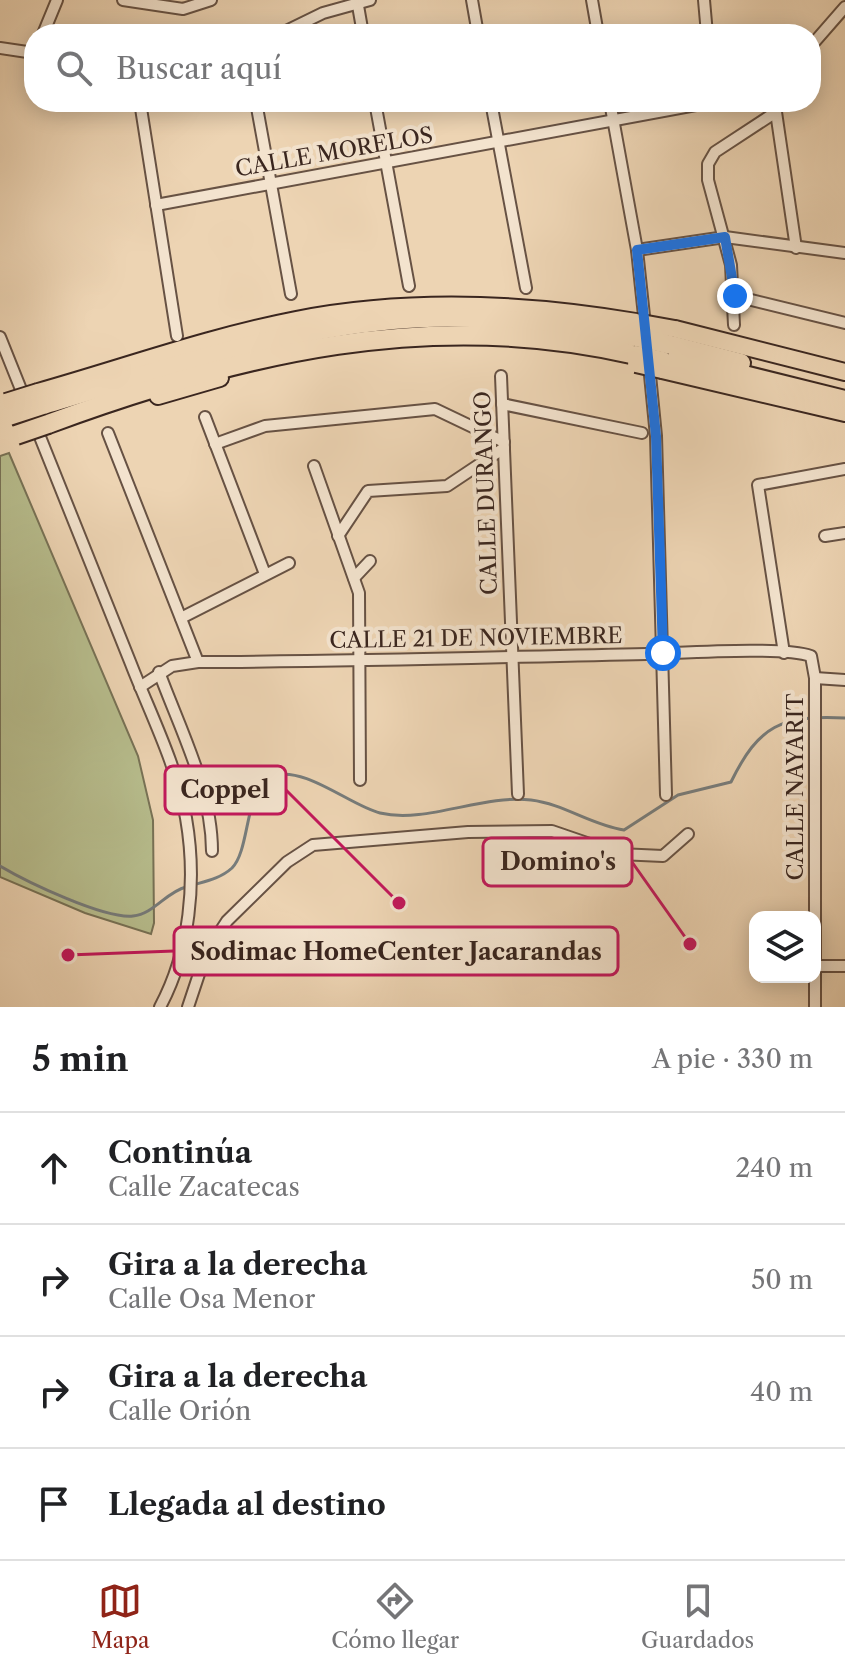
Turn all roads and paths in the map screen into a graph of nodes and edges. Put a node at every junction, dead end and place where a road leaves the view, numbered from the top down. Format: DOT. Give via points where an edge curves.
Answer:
graph roads {
  1 [pos="57,0"];
  2 [pos="123,0"];
  3 [pos="211,0"];
  4 [pos="370,0"];
  5 [pos="472,0"];
  6 [pos="592,0"];
  7 [pos="704,0"];
  8 [pos="357,2"];
  9 [pos="845,7"];
  10 [pos="47,24"];
  11 [pos="300,24"];
  12 [pos="361,24"];
  13 [pos="476,24"];
  14 [pos="596,24"];
  15 [pos="706,24"];
  16 [pos="821,35"];
  17 [pos="0,48"];
  18 [pos="24,52"];
  19 [pos="142,112"];
  20 [pos="258,112"];
  21 [pos="377,112"];
  22 [pos="493,112"];
  23 [pos="612,112"];
  24 [pos="660,112"];
  25 [pos="770,112"];
  26 [pos="778,112"];
  27 [pos="614,121"];
  28 [pos="498,142"];
  29 [pos="387,163"];
  30 [pos="271,184"];
  31 [pos="156,205"];
  32 [pos="725,237"];
  33 [pos="796,248"];
  34 [pos="637,250"];
  35 [pos="845,253"];
  36 [pos="409,286"];
  37 [pos="526,288"];
  38 [pos="291,294"];
  39 [pos="735,296"];
  40 [pos="845,323"];
  41 [pos="734,325"];
  42 [pos="177,336"];
  43 [pos="0,337"];
  44 [pos="636,344"];
  45 [pos="668,351"];
  46 [pos="845,372"];
  47 [pos="501,376"];
  48 [pos="845,388"];
  49 [pos="845,400"];
  50 [pos="502,404"];
  51 [pos="4,410"];
  52 [pos="845,413"];
  53 [pos="205,417"];
  54 [pos="108,433"];
  55 [pos="642,433"];
  56 [pos="8,437"];
  57 [pos="215,444"];
  58 [pos="504,445"];
  59 [pos="314,466"];
  60 [pos="845,469"];
  61 [pos="845,533"];
  62 [pos="338,536"];
  63 [pos="825,536"];
  64 [pos="370,561"];
  65 [pos="289,563"];
  66 [pos="265,574"];
  67 [pos="354,578"];
  68 [pos="181,618"];
  69 [pos="663,653"];
  70 [pos="784,653"];
  71 [pos="513,657"];
  72 [pos="198,662"];
  73 [pos="360,662"];
  74 [pos="815,662"];
  75 [pos="159,672"];
  76 [pos="815,678"];
  77 [pos="845,680"];
  78 [pos="140,687"];
  79 [pos="360,780"];
  80 [pos="518,794"];
  81 [pos="666,795"];
  82 [pos="688,834"];
  83 [pos="212,851"];
  84 [pos="815,911"];
  85 [pos="821,966"];
  86 [pos="845,966"];
  87 [pos="815,983"];
  88 [pos="160,1007"];
  89 [pos="188,1007"];
  90 [pos="815,1007"];
  1 -- 10 [label="street"];
  2 -- 3 [label="street" via="183,9"];
  4 -- 8 [label="street"];
  5 -- 13 [label="street"];
  6 -- 14 [label="street"];
  7 -- 15 [label="street"];
  8 -- 11 [label="street"];
  8 -- 12 [label="street"];
  9 -- 16 [label="street"];
  17 -- 18 [label="street"];
  19 -- 31 [label="street"];
  20 -- 30 [label="street"];
  21 -- 29 [label="street"];
  22 -- 28 [label="street"];
  23 -- 27 [label="street"];
  24 -- 27 [label="street, CALLE MORELOS"];
  25 -- 32 [label="street" via="715,152 708,164"];
  26 -- 33 [label="street"];
  27 -- 28 [label="street, CALLE MORELOS"];
  27 -- 34 [label="street"];
  28 -- 29 [label="street, CALLE MORELOS"];
  28 -- 37 [label="street"];
  29 -- 30 [label="street, CALLE MORELOS"];
  29 -- 36 [label="street"];
  30 -- 31 [label="street, CALLE MORELOS"];
  30 -- 38 [label="street"];
  31 -- 42 [label="street"];
  32 -- 33 [label="street"];
  32 -- 34 [label="street"];
  32 -- 39 [label="street"];
  33 -- 35 [label="street"];
  34 -- 69 [label="street" via="656,436"];
  39 -- 40 [label="street"];
  39 -- 41 [label="street"];
  43 -- 78 [label="street"];
  44 -- 45 [label="highway, bridge"];
  44 -- 45 [label="main road, bridge"];
  44 -- 51 [label="highway, bridge" via="550,322 472,317 393,320 242,347"];
  44 -- 56 [label="highway, bridge" via="482,334 307,347"];
  45 -- 46 [label="main road"];
  45 -- 48 [label="highway"];
  45 -- 49 [label="highway"];
  45 -- 52 [label="main road"];
  47 -- 50 [label="street, CALLE DURANGO"];
  50 -- 55 [label="street"];
  50 -- 58 [label="street, CALLE DURANGO"];
  53 -- 57 [label="street"];
  54 -- 68 [label="street"];
  57 -- 58 [label="street" via="265,426 435,409"];
  57 -- 66 [label="street"];
  58 -- 62 [label="street" via="447,486 368,491"];
  58 -- 71 [label="street, CALLE DURANGO"];
  59 -- 62 [label="street"];
  60 -- 70 [label="street" via="758,485"];
  61 -- 63 [label="street"];
  62 -- 67 [label="street"];
  64 -- 67 [label="street"];
  65 -- 66 [label="street"];
  66 -- 68 [label="street"];
  67 -- 73 [label="street"];
  68 -- 72 [label="street"];
  69 -- 70 [label="street, CALLE 21 DE NOVIEMBRE"];
  69 -- 71 [label="street, CALLE 21 DE NOVIEMBRE"];
  69 -- 81 [label="street"];
  70 -- 74 [label="street, CALLE 21 DE NOVIEMBRE" via="803,653"];
  71 -- 73 [label="street, CALLE 21 DE NOVIEMBRE"];
  71 -- 80 [label="street, CALLE DURANGO"];
  72 -- 73 [label="street, CALLE 21 DE NOVIEMBRE"];
  72 -- 75 [label="street, CALLE 21 DE NOVIEMBRE"];
  73 -- 79 [label="street"];
  74 -- 76 [label="street, CALLE NAYARIT"];
  75 -- 78 [label="street, CALLE 21 DE NOVIEMBRE"];
  75 -- 83 [label="street" via="203,788"];
  76 -- 77 [label="street"];
  76 -- 84 [label="street, CALLE NAYARIT"];
  78 -- 88 [label="street" via="186,818 190,880 179,965"];
  82 -- 89 [label="street" via="663,856 619,854 552,831 313,845 287,862 227,921 206,953"];
  85 -- 86 [label="street"];
  87 -- 90 [label="street, CALLE NAYARIT"];
}
